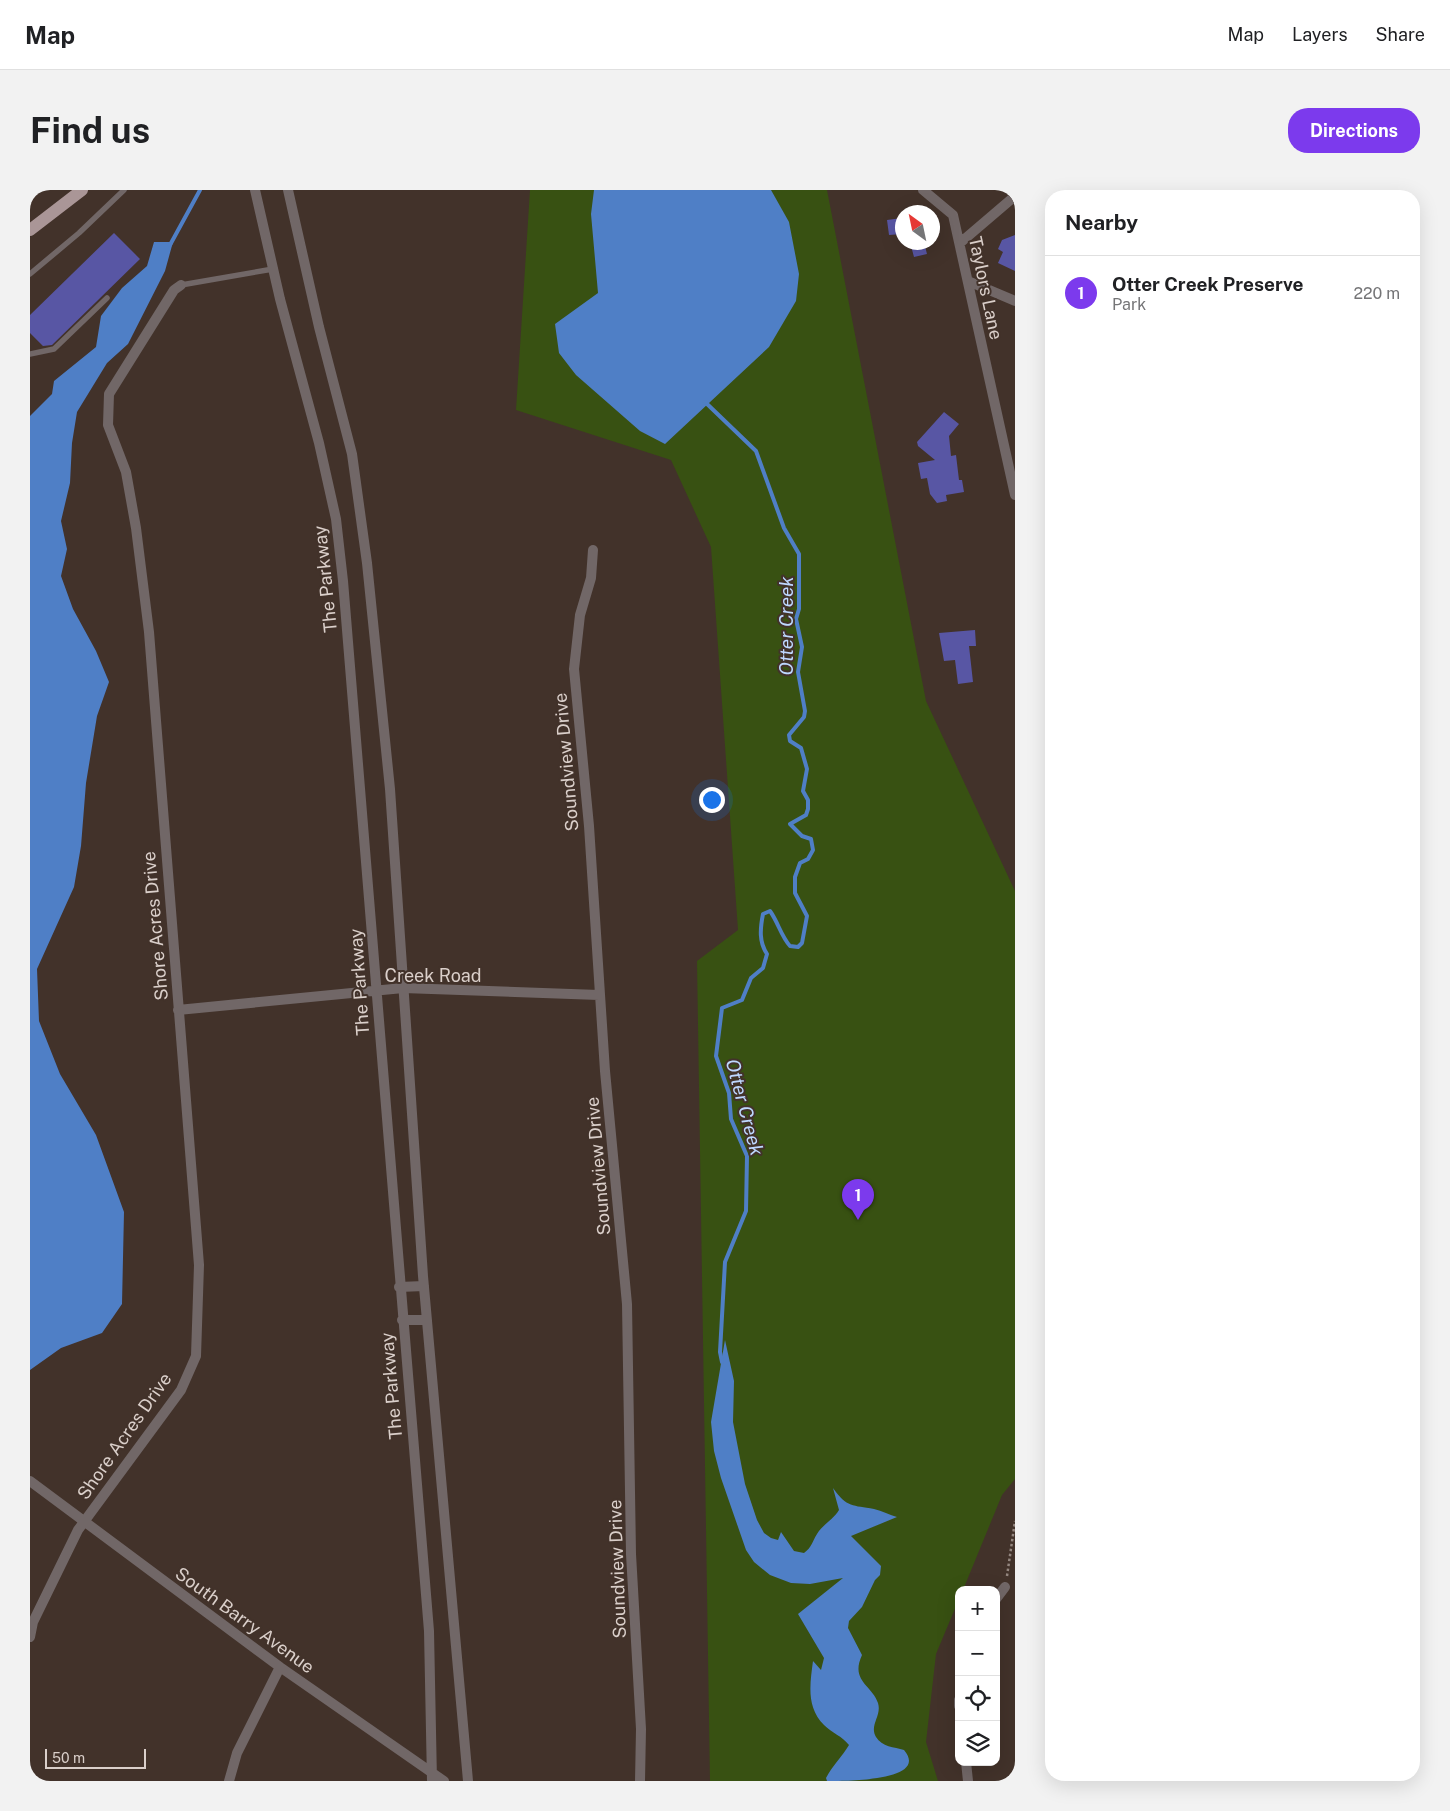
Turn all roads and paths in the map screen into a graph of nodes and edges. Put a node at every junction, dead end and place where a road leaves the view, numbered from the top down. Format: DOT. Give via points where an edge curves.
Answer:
graph roads {
  1 [pos="82,190"];
  2 [pos="124,190"];
  3 [pos="256,190"];
  4 [pos="288,190"];
  5 [pos="923,190"];
  6 [pos="1015,196"];
  7 [pos="30,230"];
  8 [pos="960,243"];
  9 [pos="273,270"];
  10 [pos="30,274"];
  11 [pos="968,281"];
  12 [pos="181,285"];
  13 [pos="107,298"];
  14 [pos="1015,301"];
  15 [pos="30,354"];
  16 [pos="1015,495"];
  17 [pos="593,550"];
  18 [pos="403,988"];
  19 [pos="375,992"];
  20 [pos="600,995"];
  21 [pos="178,1010"];
  22 [pos="400,1286"];
  23 [pos="424,1286"];
  24 [pos="402,1320"];
  25 [pos="427,1320"];
  26 [pos="30,1481"];
  27 [pos="84,1520"];
  28 [pos="1015,1521"];
  29 [pos="1005,1587"];
  30 [pos="1000,1594"];
  31 [pos="30,1637"];
  32 [pos="280,1667"];
  33 [pos="966,1766"];
  34 [pos="431,1776"];
  35 [pos="229,1781"];
  36 [pos="444,1781"];
  37 [pos="468,1781"];
  38 [pos="640,1781"];
  39 [pos="968,1781"];
  1 -- 7 [label="main road"];
  2 -- 10 [label="lane" via="79,234"];
  3 -- 9 [label="street, The Parkway"];
  4 -- 18 [label="street" via="352,454 367,563 389,779"];
  5 -- 8 [label="street, Taylors Lane" via="953,215"];
  6 -- 8 [label="street"];
  8 -- 11 [label="street, Taylors Lane"];
  9 -- 12 [label="lane, Shore Acres Drive"];
  9 -- 19 [label="street, The Parkway" via="336,519"];
  11 -- 14 [label="street"];
  11 -- 16 [label="street, Taylors Lane"];
  12 -- 21 [label="street, Shore Acres Drive" via="174,290 109,394 108,425 126,472 136,528 148,632"];
  13 -- 15 [label="lane" via="54,349"];
  17 -- 20 [label="street, Soundview Drive" via="591,578 580,614 574,669"];
  18 -- 19 [label="street, Creek Road"];
  18 -- 20 [label="street, Creek Road"];
  18 -- 23 [label="street"];
  19 -- 21 [label="street, Creek Road"];
  19 -- 22 [label="street, The Parkway"];
  20 -- 38 [label="street, Soundview Drive" via="627,1304 631,1554 641,1729"];
  21 -- 27 [label="street, Shore Acres Drive" via="199,1265 196,1356 181,1390"];
  22 -- 23 [label="street"];
  22 -- 24 [label="street, The Parkway"];
  23 -- 25 [label="street"];
  24 -- 25 [label="street"];
  24 -- 34 [label="street, The Parkway" via="429,1631"];
  25 -- 37 [label="street"];
  26 -- 27 [label="street, South Barry Avenue"];
  27 -- 31 [label="street, Shore Acres Drive" via="33,1622"];
  27 -- 32 [label="street, South Barry Avenue"];
  28 -- 29 [label="path"];
  29 -- 30 [label="street"];
  32 -- 34 [label="street, South Barry Avenue"];
  32 -- 35 [label="street" via="237,1753"];
  33 -- 39 [label="street"];
  34 -- 36 [label="street, South Barry Avenue"];
}
